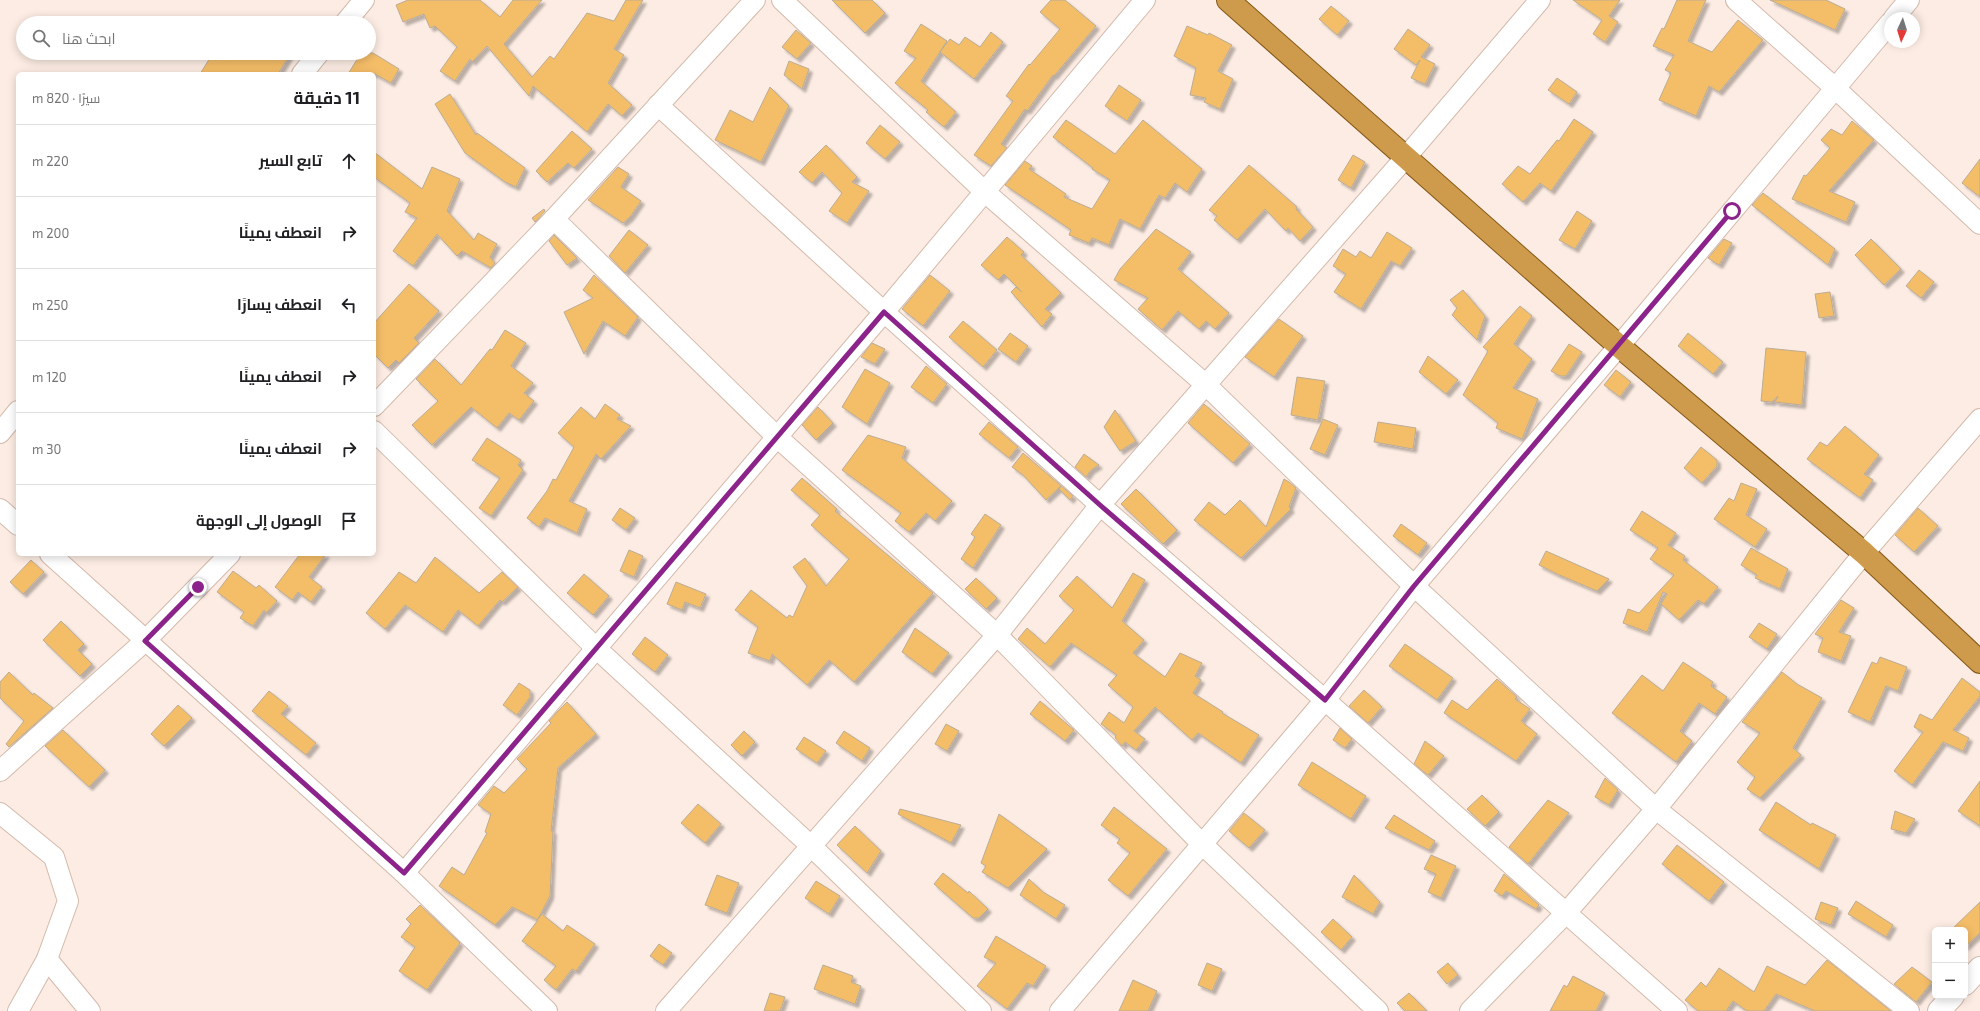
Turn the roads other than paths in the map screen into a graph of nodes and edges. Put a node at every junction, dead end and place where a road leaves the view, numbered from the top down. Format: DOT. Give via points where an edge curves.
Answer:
graph roads {
  1 [pos="364,0"];
  2 [pos="755,0"];
  3 [pos="782,0"];
  4 [pos="1145,0"];
  5 [pos="1228,0"];
  6 [pos="1540,0"];
  7 [pos="1736,0"];
  8 [pos="1909,0"];
  9 [pos="1899,12"];
  10 [pos="351,16"];
  11 [pos="1884,30"];
  12 [pos="313,60"];
  13 [pos="304,72"];
  14 [pos="1835,88"];
  15 [pos="658,105"];
  16 [pos="1406,157"];
  17 [pos="985,192"];
  18 [pos="554,219"];
  19 [pos="1980,224"];
  20 [pos="884,312"];
  21 [pos="1619,346"];
  22 [pos="1205,384"];
  23 [pos="376,404"];
  24 [pos="16,413"];
  25 [pos="1980,419"];
  26 [pos="0,433"];
  27 [pos="376,433"];
  28 [pos="776,436"];
  29 [pos="1100,505"];
  30 [pos="0,508"];
  31 [pos="16,523"];
  32 [pos="1864,553"];
  33 [pos="52,556"];
  34 [pos="228,556"];
  35 [pos="1414,586"];
  36 [pos="997,635"];
  37 [pos="145,641"];
  38 [pos="597,649"];
  39 [pos="1980,662"];
  40 [pos="1325,700"];
  41 [pos="0,771"];
  42 [pos="1656,809"];
  43 [pos="0,813"];
  44 [pos="1202,844"];
  45 [pos="811,846"];
  46 [pos="404,873"];
  47 [pos="1566,913"];
  48 [pos="47,959"];
  49 [pos="1980,968"];
  50 [pos="1968,981"];
  51 [pos="1950,999"];
  52 [pos="18,1011"];
  53 [pos="90,1011"];
  54 [pos="547,1011"];
  55 [pos="666,1011"];
  56 [pos="981,1011"];
  57 [pos="1060,1011"];
  58 [pos="1378,1011"];
  59 [pos="1470,1011"];
  60 [pos="1677,1011"];
  61 [pos="1909,1011"];
  62 [pos="1938,1011"];
  1 -- 10 [label="street"];
  2 -- 15 [label="street"];
  3 -- 17 [label="street"];
  4 -- 17 [label="street"];
  5 -- 16 [label="highway"];
  6 -- 16 [label="street"];
  7 -- 14 [label="street"];
  8 -- 9 [label="street"];
  11 -- 14 [label="street"];
  12 -- 13 [label="street"];
  14 -- 19 [label="street"];
  14 -- 21 [label="street"];
  15 -- 18 [label="street"];
  15 -- 20 [label="street"];
  16 -- 21 [label="highway"];
  16 -- 22 [label="street"];
  17 -- 20 [label="street"];
  17 -- 22 [label="street"];
  18 -- 23 [label="street"];
  18 -- 28 [label="street"];
  20 -- 28 [label="street"];
  20 -- 29 [label="street"];
  21 -- 32 [label="highway"];
  21 -- 35 [label="street"];
  22 -- 29 [label="street"];
  22 -- 35 [label="street"];
  24 -- 26 [label="street"];
  25 -- 32 [label="street"];
  27 -- 38 [label="street"];
  28 -- 36 [label="street"];
  28 -- 38 [label="street"];
  29 -- 36 [label="street"];
  29 -- 40 [label="street"];
  30 -- 31 [label="street"];
  32 -- 39 [label="highway"];
  32 -- 42 [label="street"];
  33 -- 37 [label="street"];
  34 -- 37 [label="street"];
  35 -- 40 [label="street"];
  35 -- 42 [label="street"];
  36 -- 44 [label="street"];
  36 -- 45 [label="street"];
  37 -- 41 [label="street"];
  37 -- 46 [label="street"];
  38 -- 45 [label="street"];
  38 -- 46 [label="street"];
  40 -- 44 [label="street"];
  40 -- 47 [label="street"];
  42 -- 47 [label="street"];
  42 -- 61 [label="street"];
  43 -- 48 [label="street" via="54,857 68,901"];
  44 -- 57 [label="street"];
  44 -- 58 [label="street"];
  45 -- 55 [label="street"];
  45 -- 56 [label="street"];
  46 -- 54 [label="street"];
  47 -- 59 [label="street"];
  47 -- 60 [label="street"];
  48 -- 52 [label="street"];
  48 -- 53 [label="street"];
  49 -- 50 [label="street"];
  51 -- 62 [label="street"];
}
